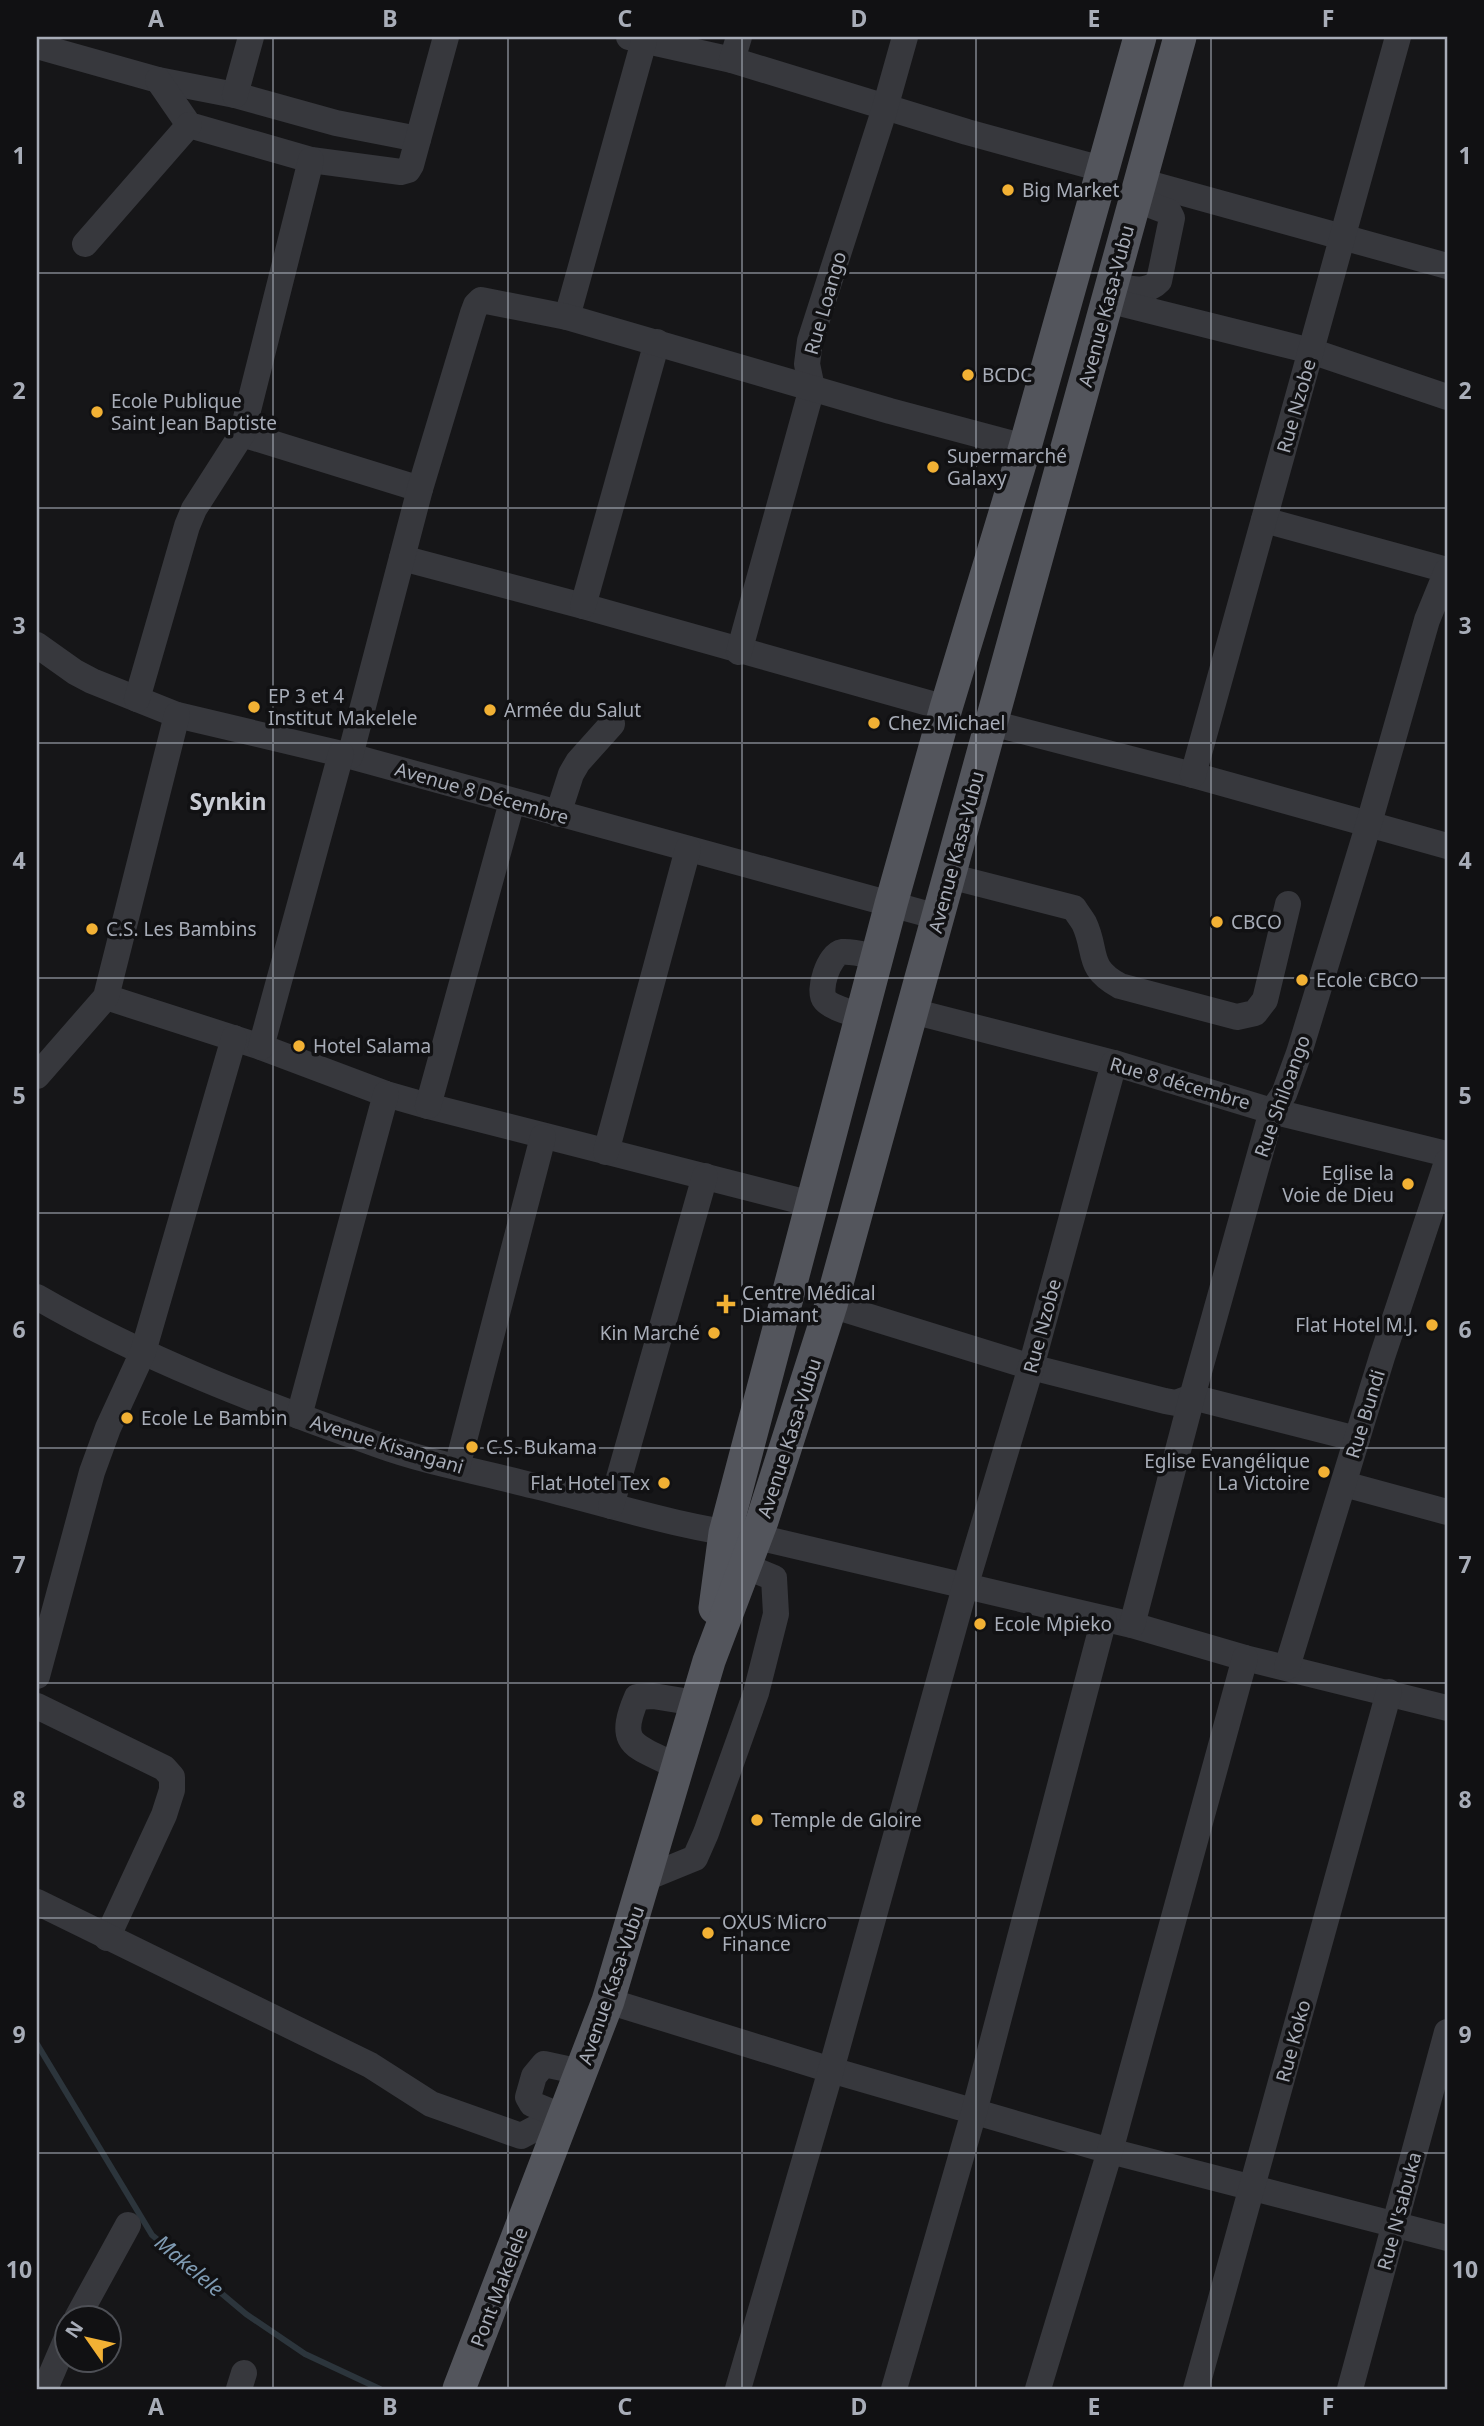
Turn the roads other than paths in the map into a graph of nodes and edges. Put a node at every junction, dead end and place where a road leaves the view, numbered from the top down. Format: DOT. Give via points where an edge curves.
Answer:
graph roads {
  1 [pos="251,37"];
  2 [pos="446,37"];
  3 [pos="905,37"];
  4 [pos="1140,37"];
  5 [pos="1180,37"];
  6 [pos="1398,37"];
  7 [pos="636,39"];
  8 [pos="37,46"];
  9 [pos="735,49"];
  10 [pos="158,80"];
  11 [pos="235,95"];
  12 [pos="885,108"];
  13 [pos="189,125"];
  14 [pos="418,139"];
  15 [pos="311,160"];
  16 [pos="1102,169"];
  17 [pos="1137,190"];
  18 [pos="1343,236"];
  19 [pos="86,244"];
  20 [pos="1447,266"];
  21 [pos="1109,293"];
  22 [pos="567,317"];
  23 [pos="657,342"];
  24 [pos="1311,351"];
  25 [pos="812,388"];
  26 [pos="1447,397"];
  27 [pos="242,434"];
  28 [pos="1025,447"];
  29 [pos="420,489"];
  30 [pos="1264,520"];
  31 [pos="402,558"];
  32 [pos="1447,570"];
  33 [pos="583,606"];
  34 [pos="37,645"];
  35 [pos="739,652"];
  36 [pos="137,699"];
  37 [pos="946,708"];
  38 [pos="177,715"];
  39 [pos="991,723"];
  40 [pos="612,724"];
  41 [pos="346,755"];
  42 [pos="1193,775"];
  43 [pos="512,802"];
  44 [pos="558,814"];
  45 [pos="1369,823"];
  46 [pos="1447,846"];
  47 [pos="688,849"];
  48 [pos="949,876"];
  49 [pos="891,904"];
  50 [pos="1288,904"];
  51 [pos="938,917"];
  52 [pos="876,957"];
  53 [pos="106,997"];
  54 [pos="912,1011"];
  55 [pos="861,1016"];
  56 [pos="234,1038"];
  57 [pos="261,1047"];
  58 [pos="1114,1063"];
  59 [pos="37,1076"];
  60 [pos="386,1094"];
  61 [pos="428,1106"];
  62 [pos="1272,1111"];
  63 [pos="543,1137"];
  64 [pos="606,1152"];
  65 [pos="1447,1154"];
  66 [pos="1447,1162"];
  67 [pos="705,1176"];
  68 [pos="811,1204"];
  69 [pos="37,1297"];
  70 [pos="831,1305"];
  71 [pos="143,1352"];
  72 [pos="1031,1367"];
  73 [pos="1192,1397"];
  74 [pos="299,1416"];
  75 [pos="1357,1439"];
  76 [pos="457,1467"];
  77 [pos="1344,1484"];
  78 [pos="611,1506"];
  79 [pos="1447,1512"];
  80 [pos="742,1545"];
  81 [pos="965,1587"];
  82 [pos="1104,1619"];
  83 [pos="1132,1625"];
  84 [pos="1245,1658"];
  85 [pos="1287,1667"];
  86 [pos="37,1676"];
  87 [pos="1389,1692"];
  88 [pos="696,1703"];
  89 [pos="1447,1705"];
  90 [pos="37,1706"];
  91 [pos="677,1768"];
  92 [pos="646,1878"];
  93 [pos="37,1902"];
  94 [pos="107,1938"];
  95 [pos="608,2001"];
  96 [pos="1447,2032"];
  97 [pos="831,2070"];
  98 [pos="974,2112"];
  99 [pos="562,2122"];
  100 [pos="1110,2151"];
  101 [pos="538,2185"];
  102 [pos="1253,2188"];
  103 [pos="128,2225"];
  104 [pos="1396,2225"];
  105 [pos="1447,2238"];
  106 [pos="85,2304"];
  107 [pos="52,2373"];
  108 [pos="45,2389"];
  109 [pos="459,2389"];
  110 [pos="738,2389"];
  111 [pos="894,2389"];
  112 [pos="1038,2389"];
  113 [pos="1196,2389"];
  114 [pos="1350,2389"];
  1 -- 11 [label="street"];
  2 -- 14 [label="street"];
  3 -- 12 [label="street, Rue Loango"];
  4 -- 16 [label="main road, Avenue Kasa-Vubu"];
  5 -- 17 [label="main road, Avenue Kasa-Vubu"];
  6 -- 18 [label="street, Rue Nzobe"];
  7 -- 9 [label="street"];
  7 -- 22 [label="street"];
  8 -- 10 [label="street"];
  9 -- 12 [label="street"];
  10 -- 11 [label="street"];
  10 -- 13 [label="street"];
  11 -- 14 [label="street" via="335,123"];
  12 -- 16 [label="street"];
  12 -- 25 [label="street, Rue Loango" via="810,341 807,364"];
  13 -- 15 [label="street"];
  13 -- 19 [label="street"];
  14 -- 15 [label="street" via="411,165 401,172"];
  15 -- 27 [label="street"];
  16 -- 28 [label="main road, Avenue Kasa-Vubu"];
  17 -- 18 [label="street"];
  17 -- 21 [label="main road, Avenue Kasa-Vubu"];
  17 -- 21 [label="street" via="1172,219 1159,281 1145,290"];
  18 -- 20 [label="street"];
  18 -- 24 [label="street, Rue Nzobe"];
  21 -- 24 [label="street"];
  21 -- 39 [label="main road, Avenue Kasa-Vubu"];
  22 -- 23 [label="street"];
  22 -- 29 [label="street" via="488,300 476,305"];
  23 -- 25 [label="street"];
  23 -- 33 [label="street"];
  24 -- 26 [label="street"];
  24 -- 30 [label="street, Rue Nzobe"];
  25 -- 28 [label="street"];
  25 -- 35 [label="street, Rue Loango"];
  27 -- 29 [label="street"];
  27 -- 36 [label="street" via="187,526"];
  28 -- 37 [label="main road, Avenue Kasa-Vubu"];
  29 -- 31 [label="street"];
  30 -- 32 [label="street"];
  30 -- 42 [label="street, Rue Nzobe"];
  31 -- 33 [label="street"];
  31 -- 41 [label="street"];
  32 -- 45 [label="street, Rue Shiloango" via="1427,620"];
  33 -- 35 [label="street"];
  34 -- 36 [label="street, Avenue 8 Décembre" via="75,672"];
  35 -- 37 [label="street"];
  36 -- 38 [label="street, Avenue 8 Décembre"];
  37 -- 49 [label="main road, Avenue Kasa-Vubu"];
  38 -- 41 [label="street, Avenue 8 Décembre"];
  38 -- 53 [label="street"];
  39 -- 42 [label="street"];
  39 -- 48 [label="main road, Avenue Kasa-Vubu"];
  40 -- 44 [label="street" via="578,762"];
  41 -- 43 [label="street, Avenue 8 Décembre"];
  41 -- 57 [label="street"];
  42 -- 45 [label="street"];
  43 -- 44 [label="street, Avenue 8 Décembre"];
  43 -- 61 [label="street"];
  44 -- 47 [label="street, Avenue 8 Décembre"];
  45 -- 46 [label="street"];
  45 -- 62 [label="street, Rue Shiloango" via="1299,1053 1284,1094"];
  47 -- 49 [label="street, Avenue 8 Décembre"];
  47 -- 64 [label="street"];
  48 -- 50 [label="street" via="1074,908 1085,925 1097,968 1107,979 1237,1017 1255,1013 1265,1000"];
  48 -- 51 [label="main road, Avenue Kasa-Vubu"];
  49 -- 51 [label="street, Avenue 8 Décembre"];
  49 -- 52 [label="main road, Avenue Kasa-Vubu"];
  51 -- 54 [label="main road, Avenue Kasa-Vubu"];
  52 -- 55 [label="main road, Avenue Kasa-Vubu"];
  52 -- 55 [label="street" via="836,954 820,992 828,1003"];
  53 -- 56 [label="street"];
  53 -- 59 [label="street"];
  54 -- 58 [label="street, Rue 8 décembre"];
  54 -- 70 [label="main road, Avenue Kasa-Vubu"];
  55 -- 68 [label="main road, Avenue Kasa-Vubu"];
  56 -- 57 [label="street"];
  56 -- 71 [label="street"];
  57 -- 60 [label="street"];
  58 -- 62 [label="street, Rue 8 décembre"];
  58 -- 72 [label="street, Rue Nzobe"];
  60 -- 61 [label="street"];
  60 -- 74 [label="street"];
  61 -- 63 [label="street"];
  62 -- 65 [label="street, Rue 8 décembre"];
  62 -- 73 [label="street, Rue Shiloango"];
  63 -- 64 [label="street"];
  63 -- 76 [label="street"];
  64 -- 67 [label="street"];
  66 -- 75 [label="street, Rue Bundi"];
  67 -- 68 [label="street"];
  67 -- 78 [label="street"];
  68 -- 80 [label="main road, Avenue Kasa-Vubu"];
  69 -- 71 [label="street, Avenue Kisangani"];
  70 -- 72 [label="street"];
  70 -- 80 [label="main road, Avenue Kasa-Vubu"];
  71 -- 74 [label="street, Avenue Kisangani"];
  71 -- 86 [label="street" via="100,1449"];
  72 -- 73 [label="street" via="1165,1401 1176,1403"];
  72 -- 81 [label="street, Rue Nzobe"];
  73 -- 75 [label="street"];
  73 -- 83 [label="street, Rue Shiloango"];
  74 -- 76 [label="street, Avenue Kisangani" via="377,1445"];
  75 -- 77 [label="street, Rue Bundi"];
  76 -- 78 [label="street, Avenue Kisangani"];
  77 -- 79 [label="street"];
  77 -- 85 [label="street, Rue Bundi"];
  78 -- 80 [label="street, Avenue Kisangani"];
  80 -- 81 [label="street"];
  80 -- 88 [label="main road, Avenue Kasa-Vubu"];
  80 -- 92 [label="street" via="774,1578 776,1614 756,1693 695,1858"];
  81 -- 82 [label="street"];
  81 -- 97 [label="street, Rue Nzobe"];
  82 -- 83 [label="street"];
  82 -- 98 [label="street"];
  83 -- 84 [label="street"];
  84 -- 85 [label="street"];
  84 -- 100 [label="street"];
  85 -- 87 [label="street"];
  87 -- 89 [label="street"];
  87 -- 102 [label="street, Rue Koko"];
  88 -- 91 [label="main road, Avenue Kasa-Vubu"];
  88 -- 91 [label="street" via="641,1696 628,1718 626,1732 632,1742"];
  90 -- 94 [label="street" via="164,1768 172,1777 164,1815"];
  91 -- 92 [label="main road, Avenue Kasa-Vubu"];
  92 -- 95 [label="main road, Avenue Kasa-Vubu"];
  93 -- 94 [label="street"];
  94 -- 99 [label="street" via="334,2047 431,2104 521,2136"];
  95 -- 97 [label="street"];
  95 -- 99 [label="main road, Avenue Kasa-Vubu"];
  96 -- 104 [label="street, Rue N'sabuka"];
  97 -- 98 [label="street"];
  97 -- 110 [label="street, Rue Nzobe"];
  98 -- 100 [label="street"];
  98 -- 111 [label="street"];
  99 -- 101 [label="main road, Avenue Kasa-Vubu"];
  100 -- 102 [label="street"];
  100 -- 112 [label="street"];
  101 -- 109 [label="main road, Pont Makelele"];
  102 -- 104 [label="street"];
  102 -- 113 [label="street, Rue Koko"];
  103 -- 106 [label="street"];
  104 -- 105 [label="street"];
  104 -- 114 [label="street, Rue N'sabuka"];
  107 -- 108 [label="street"];
}
